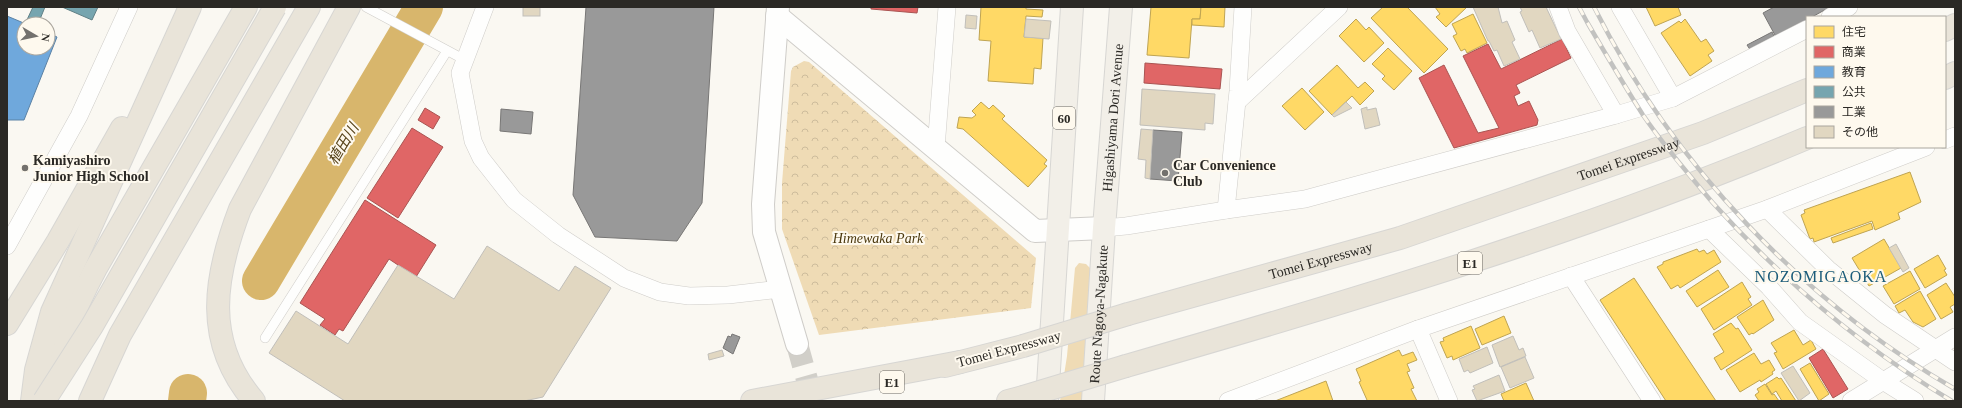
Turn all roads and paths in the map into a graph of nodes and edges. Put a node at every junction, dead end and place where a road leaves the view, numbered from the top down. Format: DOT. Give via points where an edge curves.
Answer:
graph roads {
  1 [pos="129,7"];
  2 [pos="190,7"];
  3 [pos="246,7"];
  4 [pos="275,7"];
  5 [pos="309,7"];
  6 [pos="349,7"];
  7 [pos="366,7"];
  8 [pos="485,7"];
  9 [pos="947,7"];
  10 [pos="1072,7"];
  11 [pos="1121,7"];
  12 [pos="1243,7"];
  13 [pos="1339,7"];
  14 [pos="1558,7"];
  15 [pos="1620,7"];
  16 [pos="1849,7"];
  17 [pos="777,11"];
  18 [pos="1832,16"];
  19 [pos="1955,25"];
  20 [pos="1806,30"];
  21 [pos="1946,30"];
  22 [pos="447,51"];
  23 [pos="464,60"];
  24 [pos="1955,73"];
  25 [pos="1946,78"];
  26 [pos="1806,90"];
  27 [pos="1673,98"];
  28 [pos="1237,102"];
  29 [pos="1616,115"];
  30 [pos="1806,138"];
  31 [pos="936,148"];
  32 [pos="1923,148"];
  33 [pos="1767,209"];
  34 [pos="1226,210"];
  35 [pos="1104,228"];
  36 [pos="1710,229"];
  37 [pos="1057,230"];
  38 [pos="7,246"];
  39 [pos="1571,276"];
  40 [pos="780,289"];
  41 [pos="7,324"];
  42 [pos="1418,329"];
  43 [pos="1955,337"];
  44 [pos="265,338"];
  45 [pos="797,344"];
  46 [pos="1935,349"];
  47 [pos="960,362"];
  48 [pos="1955,362"];
  49 [pos="1883,381"];
  50 [pos="1016,399"];
  51 [pos="1233,400"];
  52 [pos="32,401"];
  53 [pos="44,401"];
  54 [pos="47,401"];
  55 [pos="90,401"];
  56 [pos="254,401"];
  57 [pos="752,401"];
  58 [pos="825,401"];
  59 [pos="1047,401"];
  60 [pos="1093,401"];
  61 [pos="1449,401"];
  62 [pos="1652,401"];
  63 [pos="1851,401"];
  64 [pos="1915,401"];
  1 -- 38 [label="street" via="79,116"];
  2 -- 41 [label="highway" via="58,241"];
  2 -- 52 [label="highway" via="52,312 36,370"];
  3 -- 54 [label="highway" via="79,300 64,336"];
  4 -- 53 [label="highway, bridge" via="92,326"];
  5 -- 55 [label="highway" via="120,335"];
  6 -- 56 [label="highway" via="240,209 228,239 221,267 218,296 224,348 233,371"];
  7 -- 22 [label="lane"];
  8 -- 23 [label="street"];
  9 -- 31 [label="street"];
  10 -- 37 [label="main road, 60"];
  11 -- 35 [label="main road, Higashiyama Dori Avenue"];
  12 -- 28 [label="street"];
  13 -- 28 [label="street"];
  14 -- 29 [label="street" via="1567,32"];
  15 -- 27 [label="street"];
  16 -- 18 [label="street"];
  17 -- 31 [label="street"];
  17 -- 40 [label="street" via="763,204 764,232"];
  19 -- 21 [label="highway"];
  20 -- 27 [label="street"];
  22 -- 23 [label="lane"];
  22 -- 44 [label="lane"];
  23 -- 40 [label="street" via="460,73 473,141 481,158 514,200 558,235 624,278 660,292 689,296"];
  24 -- 25 [label="highway"];
  26 -- 47 [label="highway, Tomei Expressway / E1, bridge" via="1703,133 1408,236"];
  27 -- 29 [label="street"];
  28 -- 34 [label="street"];
  29 -- 34 [label="street" via="1305,199"];
  30 -- 50 [label="highway, E1, bridge" via="1727,172 1434,275"];
  31 -- 37 [label="street" via="1035,231"];
  32 -- 33 [label="street"];
  33 -- 36 [label="street"];
  33 -- 46 [label="street" via="1840,278 1885,315"];
  34 -- 35 [label="street"];
  35 -- 37 [label="street"];
  35 -- 60 [label="main road, Route Nagoya-Nagakute"];
  36 -- 39 [label="street"];
  36 -- 49 [label="street" via="1800,322"];
  37 -- 59 [label="main road, 60"];
  39 -- 42 [label="street"];
  39 -- 62 [label="street"];
  40 -- 45 [label="street"];
  42 -- 51 [label="street"];
  42 -- 61 [label="street"];
  43 -- 46 [label="street"];
  46 -- 48 [label="street"];
  46 -- 49 [label="street"];
  47 -- 57 [label="highway"];
  47 -- 58 [label="highway, Tomei Expressway / E1"];
  49 -- 63 [label="street"];
  49 -- 64 [label="street"];
}
